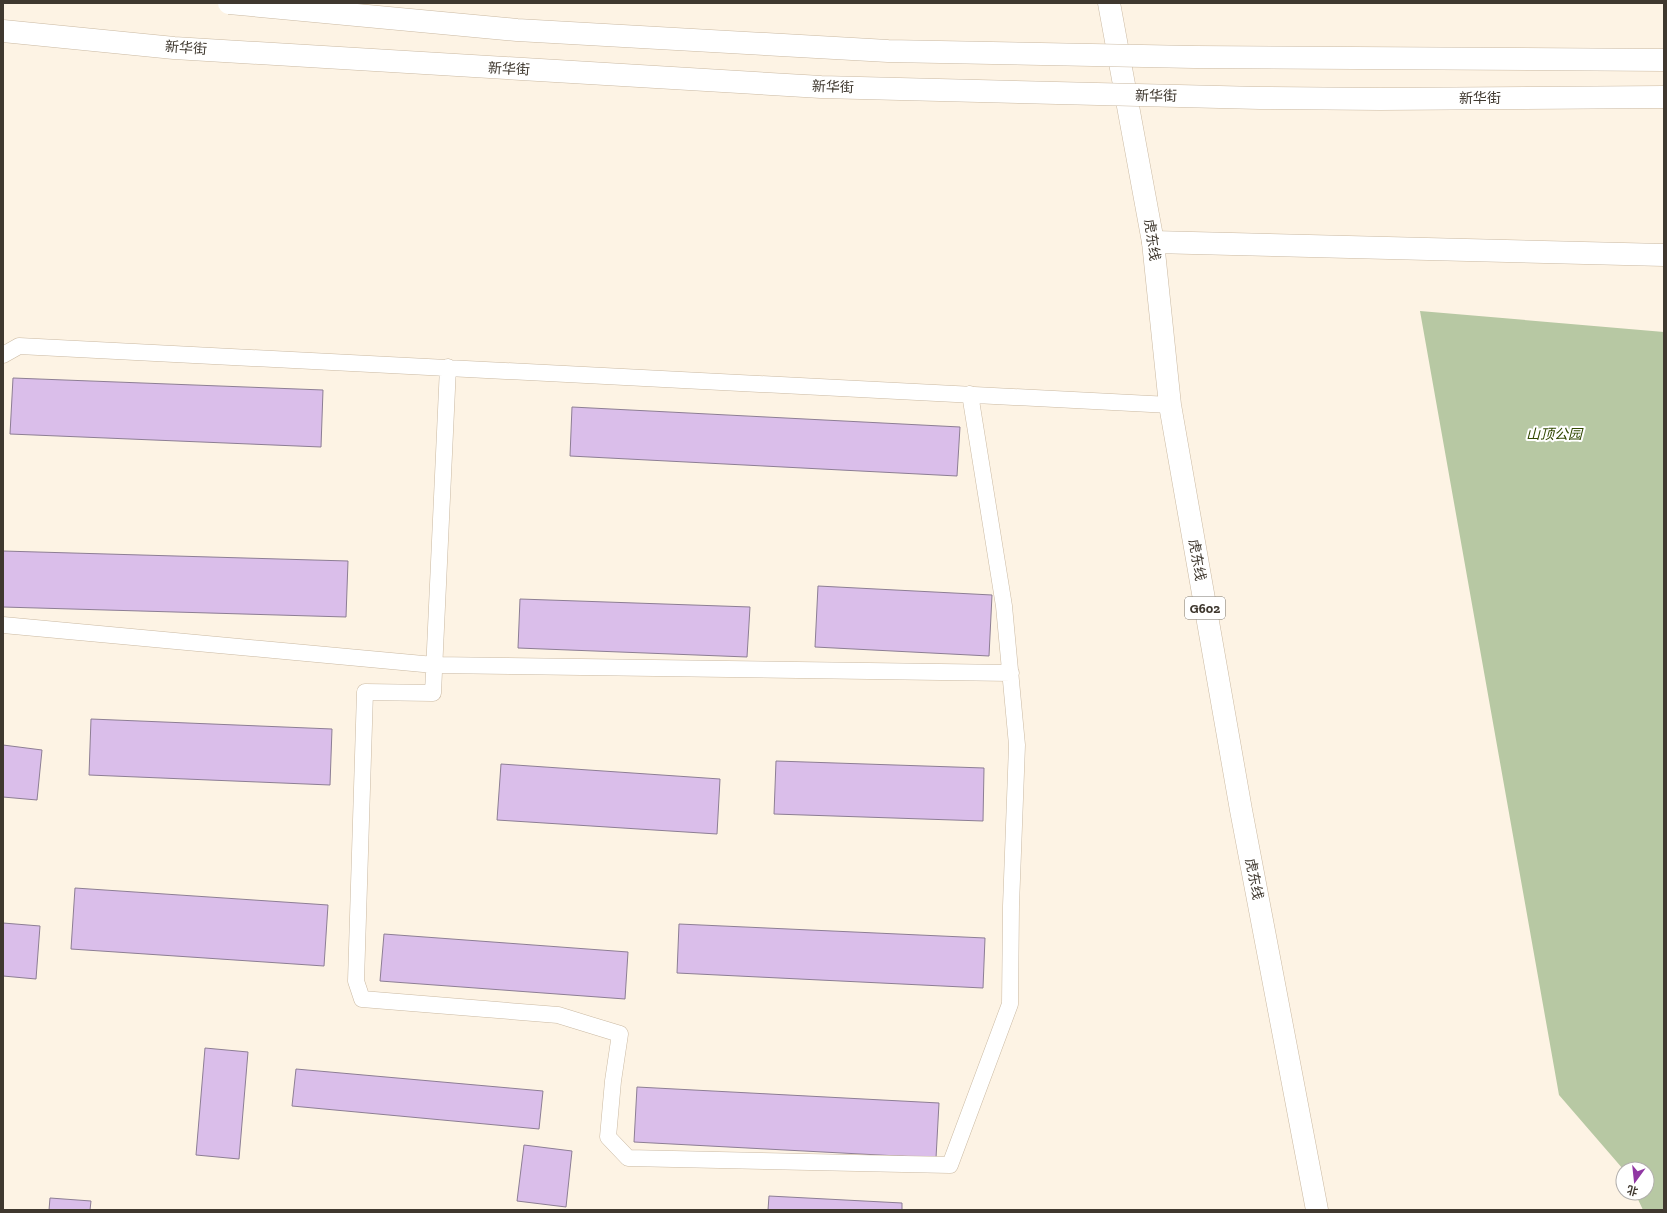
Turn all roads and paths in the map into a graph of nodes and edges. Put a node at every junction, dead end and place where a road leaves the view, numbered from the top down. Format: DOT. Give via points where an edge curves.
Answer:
graph roads {
  1 [pos="229,3"];
  2 [pos="1109,3"];
  3 [pos="3,31"];
  4 [pos="1664,60"];
  5 [pos="1664,97"];
  6 [pos="1153,242"];
  7 [pos="1664,255"];
  8 [pos="3,355"];
  9 [pos="448,367"];
  10 [pos="970,394"];
  11 [pos="1170,405"];
  12 [pos="3,624"];
  13 [pos="434,665"];
  14 [pos="1011,673"];
  15 [pos="1317,1210"];
  1 -- 4 [label="main road, bridge" via="517,30 888,51 1194,57"];
  2 -- 6 [label="main road, 虎东线 / G602"];
  3 -- 5 [label="main road, 新华街, bridge" via="182,48 821,87 1276,98"];
  6 -- 7 [label="main road"];
  6 -- 11 [label="main road, 虎东线 / G602"];
  8 -- 9 [label="lane" via="19,346"];
  9 -- 10 [label="lane"];
  9 -- 13 [label="lane"];
  10 -- 11 [label="lane"];
  10 -- 14 [label="lane" via="1004,606"];
  11 -- 15 [label="main road, 虎东线 / G602" via="1241,810"];
  12 -- 13 [label="lane"];
  13 -- 14 [label="lane"];
  13 -- 14 [label="lane" via="433,693 365,692 356,981 362,999 558,1015 620,1034 608,1137 628,1158 950,1165 1010,1004 1017,744"];
}
